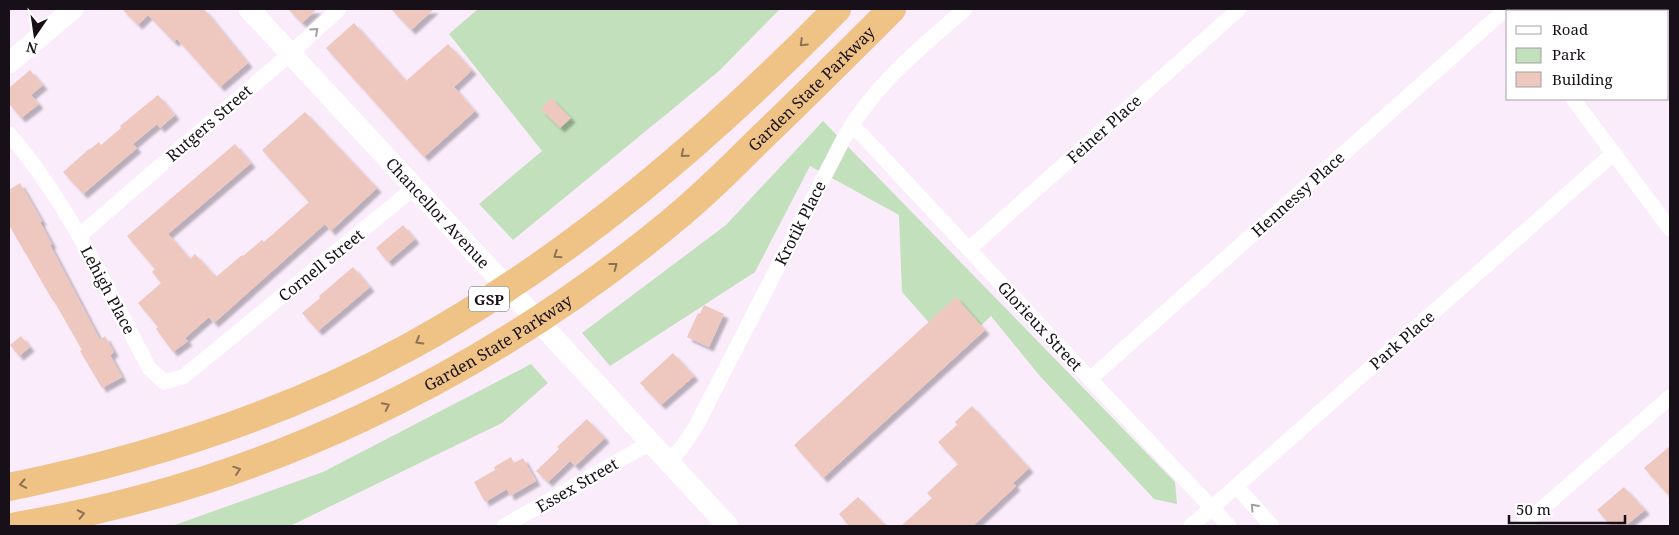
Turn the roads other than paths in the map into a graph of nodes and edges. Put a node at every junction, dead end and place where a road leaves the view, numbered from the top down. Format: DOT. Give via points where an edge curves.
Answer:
graph roads {
  1 [pos="73,9"];
  2 [pos="250,9"];
  3 [pos="339,9"];
  4 [pos="837,9"];
  5 [pos="892,9"];
  6 [pos="965,9"];
  7 [pos="1239,9"];
  8 [pos="1506,11"];
  9 [pos="290,53"];
  10 [pos="9,63"];
  11 [pos="1574,100"];
  12 [pos="851,126"];
  13 [pos="9,134"];
  14 [pos="1614,153"];
  15 [pos="414,188"];
  16 [pos="1670,229"];
  17 [pos="79,236"];
  18 [pos="969,249"];
  19 [pos="228,341"];
  20 [pos="1090,379"];
  21 [pos="1670,397"];
  22 [pos="650,443"];
  23 [pos="668,462"];
  24 [pos="1236,486"];
  25 [pos="9,487"];
  26 [pos="1212,508"];
  27 [pos="16,526"];
  28 [pos="504,526"];
  29 [pos="728,526"];
  30 [pos="1191,526"];
  31 [pos="1229,526"];
  32 [pos="1272,526"];
  33 [pos="1522,526"];
  1 -- 10 [label="main road"];
  2 -- 9 [label="main road, Chancellor Avenue"];
  9 -- 3 [label="street, Rutgers Street, one-way"];
  4 -- 25 [label="highway, GSP, one-way" via="731,112 639,192 562,251 417,342 308,395 209,434 103,466"];
  27 -- 5 [label="highway, Garden State Parkway / GSP, one-way" via="136,501 244,467 391,404 497,346 592,283 672,221"];
  6 -- 12 [label="street, Krotik Place" via="886,80"];
  7 -- 18 [label="street, Feiner Place"];
  8 -- 20 [label="street, Hennessy Place"];
  9 -- 15 [label="main road, Chancellor Avenue"];
  9 -- 17 [label="street, Rutgers Street"];
  11 -- 14 [label="street"];
  12 -- 18 [label="street, Glorieux Street"];
  12 -- 23 [label="street, Krotik Place" via="696,426"];
  13 -- 17 [label="street, Lehigh Place" via="31,160"];
  14 -- 16 [label="street"];
  14 -- 24 [label="street, Park Place"];
  15 -- 19 [label="street, Cornell Street"];
  15 -- 22 [label="main road, Chancellor Avenue"];
  17 -- 19 [label="street, Lehigh Place" via="150,368 164,382 183,377"];
  18 -- 20 [label="street, Glorieux Street"];
  20 -- 26 [label="street, Glorieux Street"];
  21 -- 33 [label="street"];
  22 -- 23 [label="main road, Chancellor Avenue"];
  22 -- 28 [label="street, Essex Street"];
  23 -- 29 [label="main road, Chancellor Avenue"];
  24 -- 26 [label="street, Park Place"];
  32 -- 24 [label="street, one-way"];
  26 -- 30 [label="street, Park Place"];
  26 -- 31 [label="street, Glorieux Street"];
}
